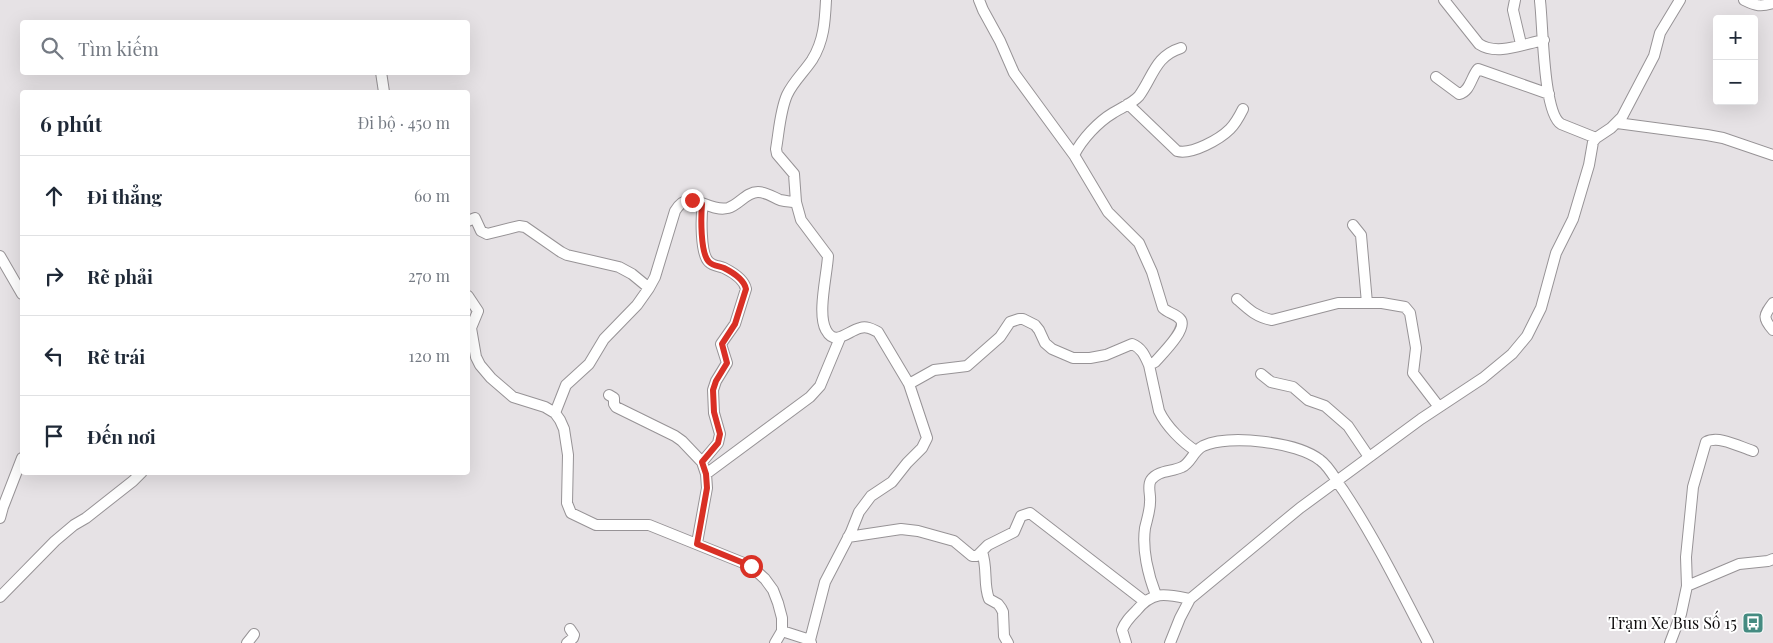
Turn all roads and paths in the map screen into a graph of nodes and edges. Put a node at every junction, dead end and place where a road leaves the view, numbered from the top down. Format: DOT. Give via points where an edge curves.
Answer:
graph roads {
  1 [pos="826,0"];
  2 [pos="979,0"];
  3 [pos="1444,0"];
  4 [pos="1515,0"];
  5 [pos="1680,0"];
  6 [pos="1744,0"];
  7 [pos="1540,1"];
  8 [pos="1773,2"];
  9 [pos="1544,40"];
  10 [pos="1521,44"];
  11 [pos="1181,48"];
  12 [pos="381,75"];
  13 [pos="1436,77"];
  14 [pos="384,90"];
  15 [pos="1549,94"];
  16 [pos="1128,104"];
  17 [pos="1243,110"];
  18 [pos="1617,123"];
  19 [pos="1596,138"];
  20 [pos="1074,155"];
  21 [pos="1773,155"];
  22 [pos="796,202"];
  23 [pos="702,204"];
  24 [pos="470,219"];
  25 [pos="1353,224"];
  26 [pos="0,256"];
  27 [pos="649,288"];
  28 [pos="20,291"];
  29 [pos="470,299"];
  30 [pos="1237,299"];
  31 [pos="1368,303"];
  32 [pos="1773,303"];
  33 [pos="1773,330"];
  34 [pos="840,338"];
  35 [pos="1149,365"];
  36 [pos="1261,374"];
  37 [pos="909,384"];
  38 [pos="609,395"];
  39 [pos="1439,407"];
  40 [pos="555,413"];
  41 [pos="1196,451"];
  42 [pos="1753,451"];
  43 [pos="1369,458"];
  44 [pos="702,462"];
  45 [pos="20,463"];
  46 [pos="706,474"];
  47 [pos="139,475"];
  48 [pos="1336,481"];
  49 [pos="0,518"];
  50 [pos="848,537"];
  51 [pos="697,544"];
  52 [pos="982,552"];
  53 [pos="1773,559"];
  54 [pos="1687,586"];
  55 [pos="1156,595"];
  56 [pos="0,596"];
  57 [pos="1190,599"];
  58 [pos="1144,601"];
  59 [pos="570,629"];
  60 [pos="782,631"];
  61 [pos="254,634"];
  62 [pos="810,641"];
  63 [pos="247,643"];
  64 [pos="567,643"];
  65 [pos="775,643"];
  66 [pos="1008,643"];
  67 [pos="1126,643"];
  68 [pos="1170,643"];
  69 [pos="1428,643"];
  70 [pos="1670,643"];
  1 -- 22 [label="street" via="823,36 812,60 787,96 776,149 794,174"];
  2 -- 20 [label="street" via="1011,68"];
  3 -- 10 [label="street" via="1485,48 1499,50"];
  4 -- 10 [label="street" via="1513,10"];
  5 -- 18 [label="street" via="1660,33 1654,56"];
  6 -- 8 [label="street" via="1756,6"];
  7 -- 9 [label="street"];
  9 -- 10 [label="street"];
  9 -- 15 [label="street"];
  11 -- 16 [label="street" via="1164,56 1139,96"];
  12 -- 14 [label="street"];
  13 -- 15 [label="street" via="1462,94 1478,69"];
  15 -- 19 [label="street" via="1557,122"];
  16 -- 17 [label="street" via="1177,151 1182,152 1205,145 1228,131"];
  16 -- 20 [label="street" via="1104,119"];
  18 -- 19 [label="street"];
  18 -- 21 [label="street" via="1707,134"];
  19 -- 39 [label="street" via="1573,219 1556,253 1534,324 1500,366"];
  20 -- 35 [label="street" via="1108,212 1139,243 1163,308 1180,318 1182,323 1180,332"];
  22 -- 23 [label="street" via="756,192 729,208"];
  22 -- 34 [label="street" via="801,220 828,256 823,322 830,336"];
  23 -- 27 [label="street" via="687,200 678,206"];
  23 -- 44 [label="street" via="705,257 711,265 724,268 739,278 746,289 735,324 722,344 727,363 714,385 714,412 720,434 718,443"];
  24 -- 27 [label="street" via="475,218 481,231 487,234 525,227 567,255 626,270"];
  25 -- 31 [label="street" via="1361,236"];
  26 -- 28 [label="street"];
  27 -- 40 [label="street" via="608,335 589,364 566,385"];
  29 -- 40 [label="street" via="478,311 471,328 480,365 512,397"];
  30 -- 31 [label="street" via="1261,318 1272,320 1338,303"];
  31 -- 39 [label="street" via="1408,310 1416,348 1413,373"];
  32 -- 33 [label="street" via="1765,319"];
  34 -- 37 [label="street" via="860,328 872,328 878,332"];
  34 -- 46 [label="street" via="820,386 810,397"];
  35 -- 37 [label="street" via="1143,352 1132,344 1106,355 1073,358 1052,349 1035,325 1019,319 1010,322 1000,337 967,366 934,370"];
  35 -- 41 [label="street" via="1162,417"];
  36 -- 43 [label="street" via="1270,382 1292,387 1308,400 1325,406 1348,426"];
  37 -- 50 [label="street" via="926,443 892,482 871,496 859,512"];
  38 -- 44 [label="street" via="614,398 616,407 675,436"];
  39 -- 43 [label="street"];
  40 -- 51 [label="street" via="564,429 568,450 567,503 571,512 596,525 649,525"];
  41 -- 48 [label="street" via="1204,446 1239,440 1300,448 1322,461"];
  41 -- 55 [label="street" via="1184,466 1159,473 1150,481 1151,499 1145,528 1146,563"];
  42 -- 54 [label="street" via="1711,439 1706,442 1693,487 1686,557"];
  43 -- 48 [label="street"];
  44 -- 46 [label="street"];
  45 -- 49 [label="street"];
  46 -- 51 [label="street" via="707,494"];
  47 -- 56 [label="street" via="55,541"];
  48 -- 57 [label="street"];
  48 -- 69 [label="street" via="1388,566"];
  50 -- 52 [label="street" via="901,529 954,541 972,556"];
  50 -- 62 [label="street" via="825,582"];
  51 -- 60 [label="street" via="758,571 773,590 782,618"];
  52 -- 58 [label="street" via="988,545 1014,532 1021,516 1030,513"];
  52 -- 66 [label="street" via="987,568 986,592 989,599 1002,608 1004,636"];
  53 -- 54 [label="street" via="1738,564"];
  54 -- 70 [label="street"];
  55 -- 57 [label="street"];
  55 -- 58 [label="street"];
  57 -- 68 [label="street"];
  58 -- 67 [label="street" via="1124,624 1122,630"];
  59 -- 64 [label="street" via="574,635"];
  60 -- 62 [label="street"];
  60 -- 65 [label="street"];
  61 -- 63 [label="street"];
}
